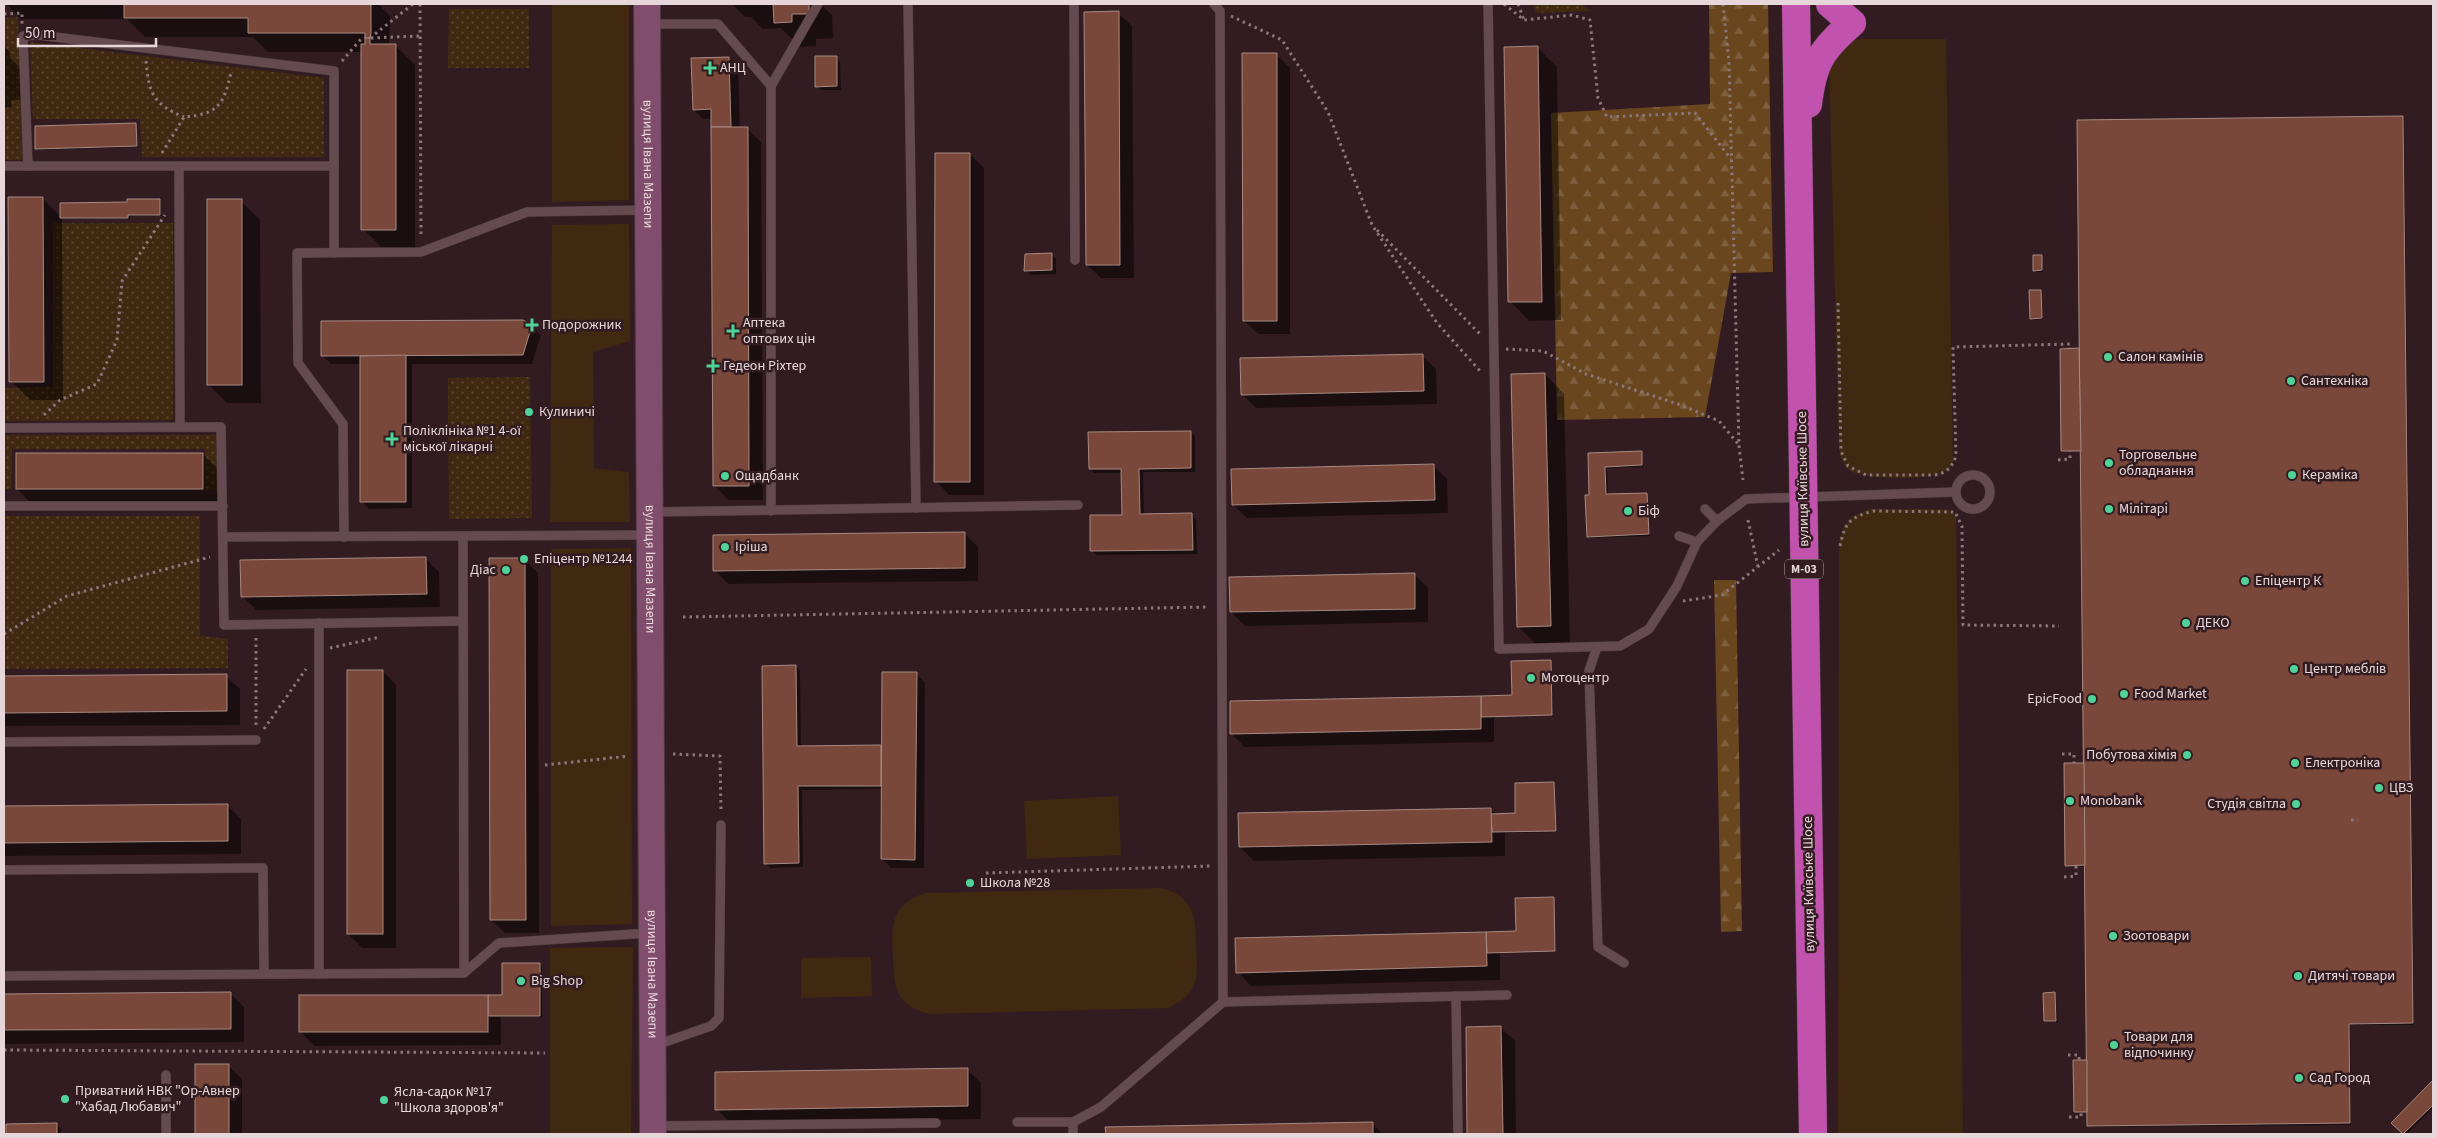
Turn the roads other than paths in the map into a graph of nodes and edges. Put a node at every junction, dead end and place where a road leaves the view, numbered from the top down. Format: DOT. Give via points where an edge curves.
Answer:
graph roads {
  1 [pos="818,4"];
  2 [pos="908,4"];
  3 [pos="1074,4"];
  4 [pos="1214,4"];
  5 [pos="1488,4"];
  6 [pos="1796,4"];
  7 [pos="1830,4"];
  8 [pos="647,14"];
  9 [pos="771,86"];
  10 [pos="4,166"];
  11 [pos="28,166"];
  12 [pos="179,166"];
  13 [pos="334,166"];
  14 [pos="1798,172"];
  15 [pos="648,210"];
  16 [pos="334,253"];
  17 [pos="1075,260"];
  18 [pos="4,428"];
  19 [pos="180,428"];
  20 [pos="1956,492"];
  21 [pos="1803,498"];
  22 [pos="1078,504"];
  23 [pos="4,506"];
  24 [pos="223,506"];
  25 [pos="916,508"];
  26 [pos="1704,509"];
  27 [pos="771,511"];
  28 [pos="1717,521"];
  29 [pos="650,524"];
  30 [pos="463,536"];
  31 [pos="1679,536"];
  32 [pos="223,537"];
  33 [pos="344,537"];
  34 [pos="1697,542"];
  35 [pos="463,621"];
  36 [pos="319,624"];
  37 [pos="1597,647"];
  38 [pos="256,740"];
  39 [pos="4,742"];
  40 [pos="721,825"];
  41 [pos="4,870"];
  42 [pos="652,933"];
  43 [pos="1624,963"];
  44 [pos="464,973"];
  45 [pos="264,974"];
  46 [pos="319,974"];
  47 [pos="4,976"];
  48 [pos="1507,995"];
  49 [pos="1456,996"];
  50 [pos="1224,1002"];
  51 [pos="653,1046"];
  52 [pos="166,1076"];
  53 [pos="1017,1122"];
  54 [pos="1073,1122"];
  55 [pos="936,1123"];
  56 [pos="774,1129"];
  57 [pos="653,1130"];
  58 [pos="166,1134"];
  59 [pos="1073,1134"];
  60 [pos="1458,1134"];
  61 [pos="1813,1134"];
  1 -- 9 [label="lane"];
  2 -- 25 [label="lane"];
  3 -- 17 [label="lane"];
  4 -- 50 [label="lane" via="1220,11"];
  5 -- 37 [label="lane" via="1499,649"];
  6 -- 14 [label="highway, вулиця Київське Шосе / М-03"];
  7 -- 14 [label="highway" via="1852,23 1830,42 1819,57 1810,90"];
  8 -- 9 [label="lane" via="718,24"];
  8 -- 15 [label="main road, вулиця Івана Мазепи"];
  9 -- 27 [label="lane"];
  10 -- 11 [label="lane"];
  11 -- 12 [label="lane"];
  11 -- 13 [label="lane" via="23,36 38,35 334,71"];
  12 -- 13 [label="lane"];
  12 -- 19 [label="lane"];
  13 -- 16 [label="lane"];
  14 -- 21 [label="highway, вулиця Київське Шосе / М-03"];
  15 -- 16 [label="lane" via="526,212 421,252"];
  15 -- 29 [label="main road, вулиця Івана Мазепи"];
  16 -- 33 [label="lane" via="297,253 298,363 343,424"];
  18 -- 19 [label="lane"];
  19 -- 24 [label="lane" via="222,427"];
  20 -- 21 [label="lane"];
  21 -- 28 [label="lane" via="1746,499"];
  21 -- 61 [label="highway, вулиця Київське Шосе / М-03"];
  22 -- 25 [label="lane"];
  23 -- 24 [label="lane"];
  24 -- 32 [label="lane"];
  25 -- 27 [label="lane"];
  26 -- 28 [label="lane"];
  27 -- 29 [label="lane"];
  28 -- 34 [label="lane"];
  29 -- 30 [label="lane"];
  29 -- 42 [label="main road, вулиця Івана Мазепи"];
  30 -- 33 [label="lane"];
  30 -- 35 [label="lane"];
  31 -- 34 [label="lane"];
  32 -- 33 [label="lane"];
  32 -- 36 [label="lane" via="224,625"];
  34 -- 37 [label="lane" via="1688,565 1649,629 1620,646"];
  35 -- 36 [label="lane"];
  35 -- 44 [label="lane"];
  36 -- 46 [label="lane"];
  37 -- 43 [label="lane" via="1588,671 1598,947"];
  38 -- 39 [label="lane"];
  40 -- 51 [label="lane" via="719,1018 711,1026"];
  41 -- 45 [label="lane" via="263,868"];
  42 -- 44 [label="lane" via="499,943"];
  42 -- 51 [label="main road, вулиця Івана Мазепи"];
  44 -- 46 [label="lane"];
  45 -- 46 [label="lane"];
  45 -- 47 [label="lane"];
  48 -- 49 [label="lane"];
  49 -- 50 [label="lane"];
  49 -- 60 [label="lane"];
  50 -- 54 [label="lane" via="1101,1107"];
  51 -- 57 [label="main road, вулиця Івана Мазепи"];
  52 -- 58 [label="lane"];
  53 -- 54 [label="lane"];
  54 -- 59 [label="lane"];
  55 -- 56 [label="lane"];
  56 -- 57 [label="lane"];
}
